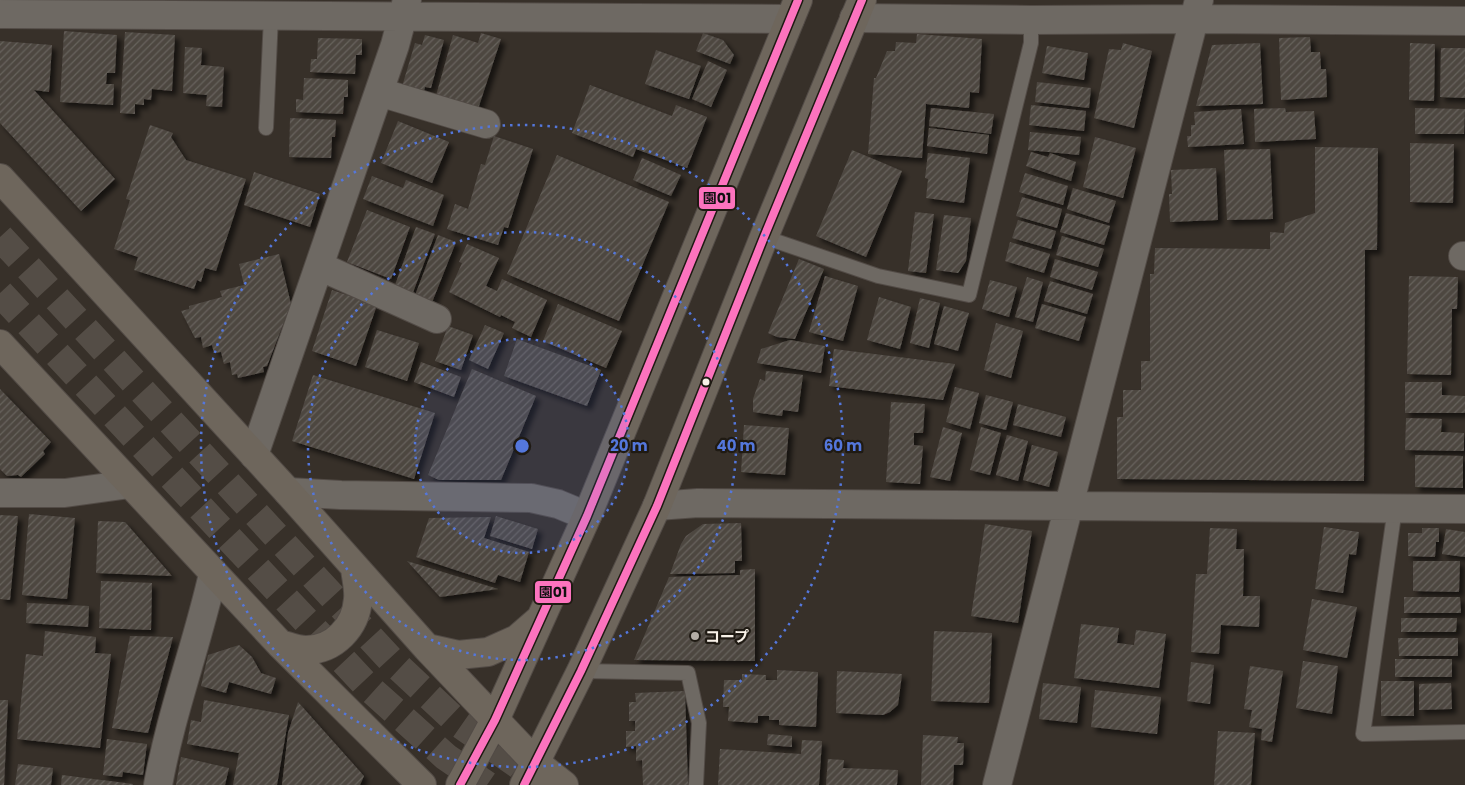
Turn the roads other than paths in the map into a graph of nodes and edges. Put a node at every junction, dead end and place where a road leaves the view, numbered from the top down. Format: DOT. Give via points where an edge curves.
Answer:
graph roads {
  1 [pos="185,8"];
  2 [pos="405,8"];
  3 [pos="858,9"];
  4 [pos="1196,9"];
  5 [pos="794,10"];
  6 [pos="0,14"];
  7 [pos="271,16"];
  8 [pos="1031,20"];
  9 [pos="1465,21"];
  10 [pos="379,92"];
  11 [pos="486,124"];
  12 [pos="266,128"];
  13 [pos="0,178"];
  14 [pos="764,237"];
  15 [pos="319,266"];
  16 [pos="437,319"];
  17 [pos="0,344"];
  18 [pos="254,455"];
  19 [pos="130,484"];
  20 [pos="288,492"];
  21 [pos="0,493"];
  22 [pos="1068,505"];
  23 [pos="658,506"];
  24 [pos="1395,508"];
  25 [pos="1465,509"];
  26 [pos="587,516"];
  27 [pos="355,568"];
  28 [pos="213,574"];
  29 [pos="542,618"];
  30 [pos="280,644"];
  31 [pos="427,648"];
  32 [pos="581,671"];
  33 [pos="495,720"];
  34 [pos="1465,732"];
  35 [pos="530,774"];
  36 [pos="158,785"];
  37 [pos="422,785"];
  38 [pos="460,785"];
  39 [pos="564,785"];
  40 [pos="696,785"];
  41 [pos="996,785"];
  1 -- 6 [label="street"];
  1 -- 7 [label="street"];
  2 -- 5 [label="street"];
  2 -- 7 [label="street"];
  2 -- 10 [label="street"];
  3 -- 8 [label="street"];
  3 -- 14 [label="highway"];
  4 -- 8 [label="street"];
  4 -- 9 [label="street"];
  4 -- 22 [label="street"];
  5 -- 26 [label="highway"];
  7 -- 12 [label="lane"];
  8 -- 14 [label="lane" via="1031,43 969,295 878,276"];
  10 -- 11 [label="street"];
  10 -- 15 [label="street"];
  13 -- 18 [label="highway"];
  14 -- 23 [label="highway"];
  15 -- 16 [label="street"];
  15 -- 18 [label="street"];
  17 -- 19 [label="highway"];
  18 -- 20 [label="highway"];
  19 -- 21 [label="street" via="65,493"];
  19 -- 28 [label="highway"];
  20 -- 26 [label="street" via="532,498"];
  20 -- 27 [label="highway"];
  22 -- 23 [label="street" via="698,503"];
  22 -- 24 [label="street"];
  22 -- 41 [label="street"];
  23 -- 32 [label="highway"];
  24 -- 25 [label="street"];
  24 -- 34 [label="lane" via="1363,734"];
  26 -- 29 [label="highway"];
  27 -- 30 [label="highway" via="358,599 352,621 342,637 322,648 304,650"];
  27 -- 31 [label="highway"];
  28 -- 30 [label="highway"];
  28 -- 36 [label="street" via="166,742"];
  29 -- 31 [label="highway" via="517,639 488,652 458,655"];
  29 -- 33 [label="highway"];
  30 -- 37 [label="highway"];
  31 -- 33 [label="highway"];
  32 -- 35 [label="highway"];
  32 -- 40 [label="lane" via="688,673 699,723"];
  33 -- 35 [label="highway"];
  33 -- 38 [label="highway"];
  35 -- 39 [label="highway"];
}
